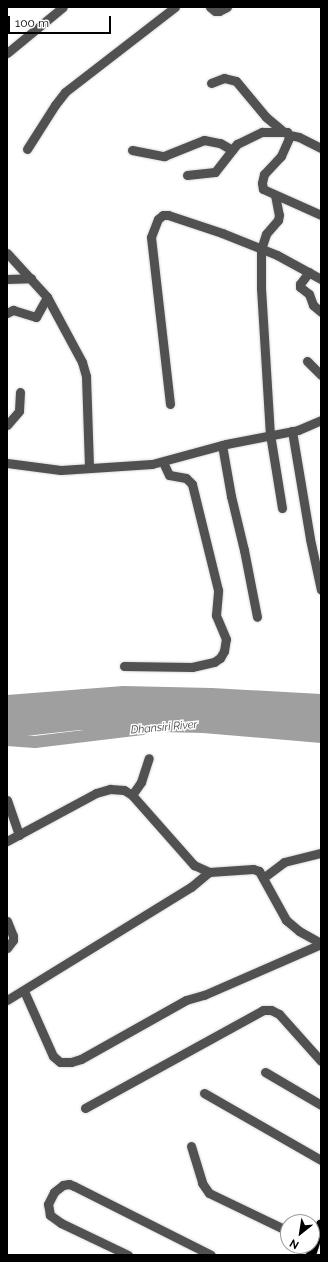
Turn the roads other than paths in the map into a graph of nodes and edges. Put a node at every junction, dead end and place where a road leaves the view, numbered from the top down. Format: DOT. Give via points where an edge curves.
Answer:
graph roads {
  1 [pos="62,7"];
  2 [pos="175,7"];
  3 [pos="210,7"];
  4 [pos="227,7"];
  5 [pos="7,53"];
  6 [pos="211,83"];
  7 [pos="286,133"];
  8 [pos="321,148"];
  9 [pos="27,149"];
  10 [pos="132,150"];
  11 [pos="232,150"];
  12 [pos="187,175"];
  13 [pos="275,195"];
  14 [pos="321,215"];
  15 [pos="260,249"];
  16 [pos="7,253"];
  17 [pos="309,272"];
  18 [pos="7,278"];
  19 [pos="31,278"];
  20 [pos="321,279"];
  21 [pos="47,297"];
  22 [pos="321,312"];
  23 [pos="7,313"];
  24 [pos="307,361"];
  25 [pos="321,375"];
  26 [pos="20,392"];
  27 [pos="170,404"];
  28 [pos="321,420"];
  29 [pos="7,425"];
  30 [pos="292,431"];
  31 [pos="270,434"];
  32 [pos="222,445"];
  33 [pos="163,462"];
  34 [pos="7,463"];
  35 [pos="89,468"];
  36 [pos="282,508"];
  37 [pos="321,590"];
  38 [pos="257,616"];
  39 [pos="124,666"];
  40 [pos="149,758"];
  41 [pos="132,795"];
  42 [pos="7,800"];
  43 [pos="19,835"];
  44 [pos="7,841"];
  45 [pos="321,853"];
  46 [pos="209,872"];
  47 [pos="263,878"];
  48 [pos="7,921"];
  49 [pos="321,944"];
  50 [pos="7,948"];
  51 [pos="24,991"];
  52 [pos="7,1000"];
  53 [pos="321,1061"];
  54 [pos="265,1072"];
  55 [pos="204,1093"];
  56 [pos="321,1105"];
  57 [pos="85,1108"];
  58 [pos="191,1146"];
  59 [pos="321,1160"];
  60 [pos="280,1227"];
  61 [pos="128,1255"];
  62 [pos="211,1255"];
  1 -- 5 [label="street"];
  2 -- 9 [label="street" via="65,92 54,104"];
  3 -- 4 [label="street" via="219,12"];
  6 -- 7 [label="street" via="224,78 236,81 266,117"];
  7 -- 8 [label="street"];
  7 -- 11 [label="street" via="262,132 241,142"];
  7 -- 13 [label="street" via="289,138 281,156 266,170 262,183 263,188"];
  10 -- 11 [label="street" via="164,156 204,140 220,143"];
  11 -- 12 [label="street" via="215,172"];
  13 -- 14 [label="street"];
  13 -- 15 [label="street" via="278,220 266,234"];
  15 -- 17 [label="street"];
  15 -- 27 [label="street" via="168,214 158,218 151,237"];
  15 -- 31 [label="street"];
  16 -- 19 [label="street"];
  17 -- 20 [label="street"];
  17 -- 22 [label="street" via="300,287 309,294 313,305"];
  18 -- 19 [label="street"];
  19 -- 21 [label="street"];
  21 -- 23 [label="street" via="36,317 13,310"];
  21 -- 35 [label="street" via="84,369"];
  24 -- 25 [label="street"];
  26 -- 29 [label="street" via="19,411"];
  28 -- 30 [label="street"];
  30 -- 31 [label="street"];
  30 -- 37 [label="street"];
  31 -- 32 [label="street"];
  31 -- 36 [label="street"];
  32 -- 33 [label="street"];
  32 -- 38 [label="street"];
  33 -- 35 [label="street"];
  33 -- 39 [label="street" via="169,475 186,478 192,484 218,590 216,612 226,635 225,645 220,658 214,662 192,667"];
  34 -- 35 [label="street" via="61,470"];
  40 -- 41 [label="street" via="142,782"];
  41 -- 43 [label="street" via="118,789 103,790"];
  41 -- 46 [label="street" via="194,865"];
  42 -- 43 [label="street"];
  43 -- 44 [label="street"];
  45 -- 47 [label="street" via="284,862"];
  46 -- 47 [label="street" via="253,869 259,871"];
  46 -- 51 [label="street" via="191,887"];
  47 -- 49 [label="street" via="286,920"];
  48 -- 50 [label="street" via="13,940"];
  49 -- 51 [label="street" via="211,992 186,1000 71,1062 60,1062 53,1056"];
  51 -- 52 [label="street"];
  53 -- 57 [label="street" via="279,1014 263,1010"];
  54 -- 56 [label="street"];
  55 -- 59 [label="street"];
  58 -- 60 [label="street" via="202,1183 209,1194"];
  61 -- 62 [label="street" via="61,1223 50,1215 48,1204 54,1192 63,1185 74,1186"];
}
